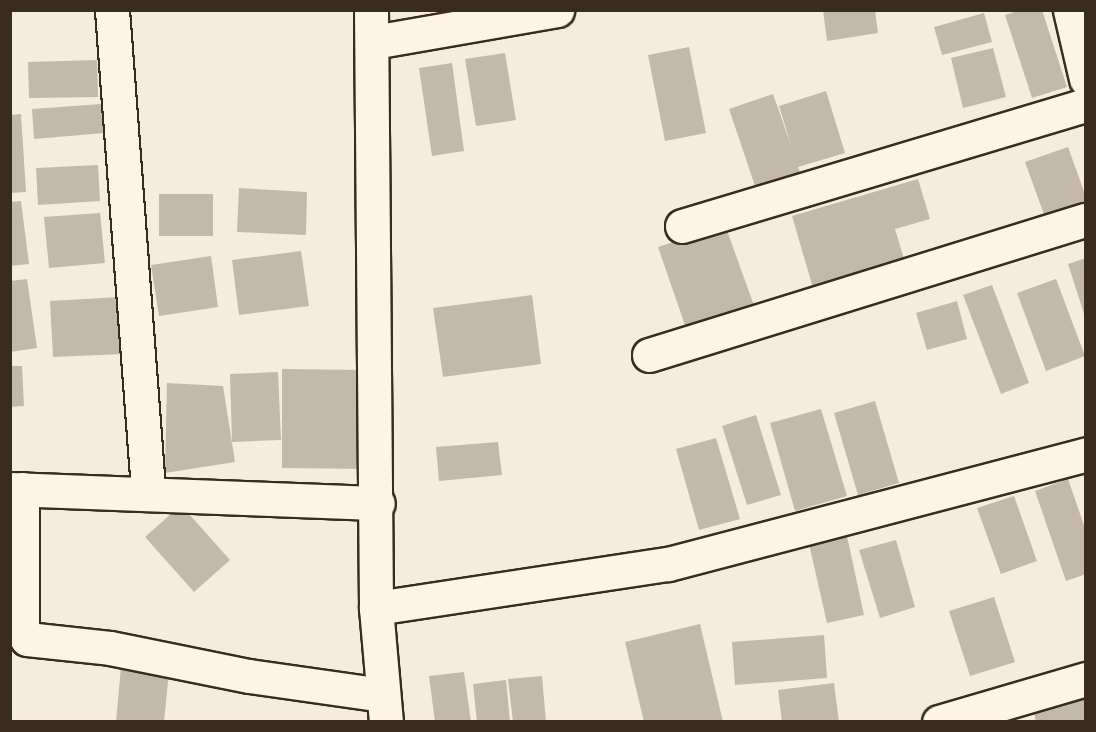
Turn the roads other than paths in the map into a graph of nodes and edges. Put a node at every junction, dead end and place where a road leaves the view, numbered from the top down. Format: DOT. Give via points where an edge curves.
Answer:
graph roads {
  1 [pos="112,10"];
  2 [pos="371,10"];
  3 [pos="557,10"];
  4 [pos="1070,10"];
  5 [pos="374,42"];
  6 [pos="1086,79"];
  7 [pos="1086,105"];
  8 [pos="1086,220"];
  9 [pos="682,226"];
  10 [pos="649,355"];
  11 [pos="1086,454"];
  12 [pos="16,489"];
  13 [pos="148,493"];
  14 [pos="378,503"];
  15 [pos="376,608"];
  16 [pos="1086,679"];
  17 [pos="384,708"];
  18 [pos="939,722"];
  1 -- 13 [label="street"];
  2 -- 5 [label="street"];
  3 -- 5 [label="street"];
  4 -- 6 [label="street"];
  5 -- 14 [label="street"];
  7 -- 9 [label="street"];
  8 -- 10 [label="street"];
  11 -- 15 [label="street" via="668,564"];
  12 -- 13 [label="street"];
  12 -- 17 [label="street" via="22,628 27,639 131,651"];
  13 -- 14 [label="street"];
  14 -- 15 [label="street"];
  15 -- 17 [label="street"];
  16 -- 18 [label="street"];
}
